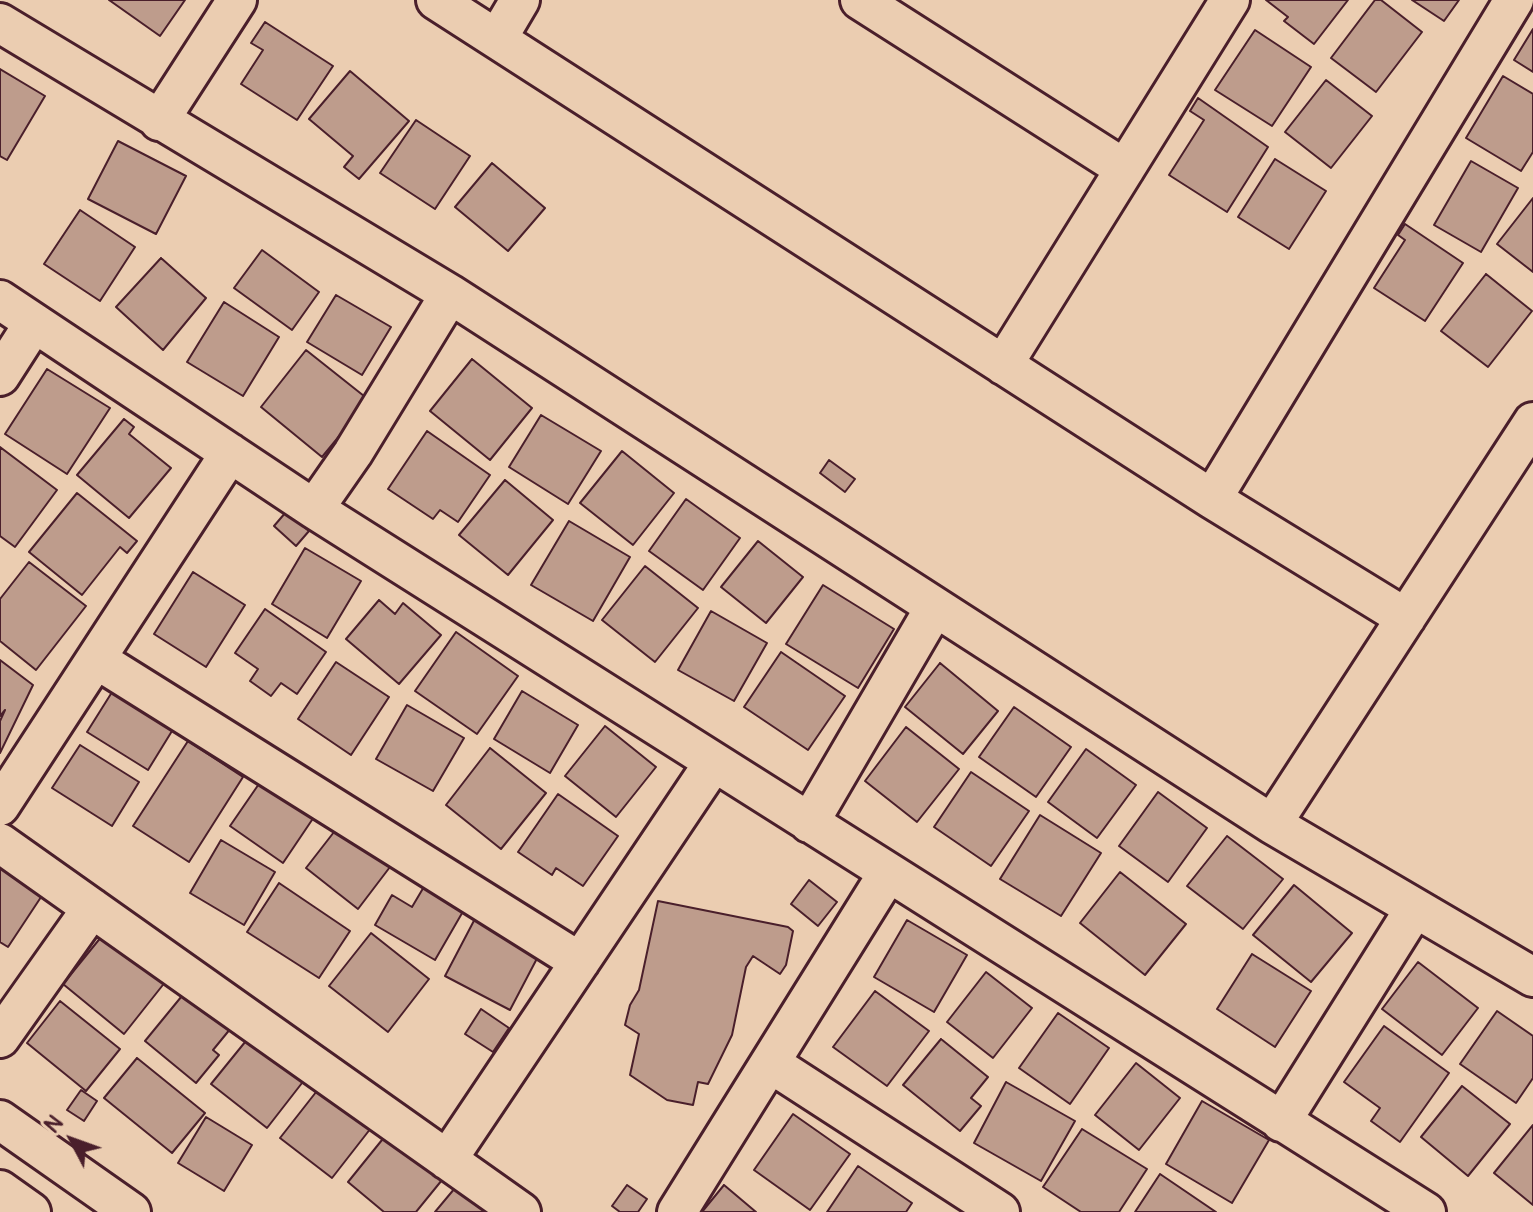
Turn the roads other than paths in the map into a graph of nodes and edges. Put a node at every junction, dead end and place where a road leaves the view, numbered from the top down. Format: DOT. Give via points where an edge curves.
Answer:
graph roads {
  1 [pos="237,0"];
  2 [pos="436,0"];
  3 [pos="520,0"];
  4 [pos="860,0"];
  5 [pos="1230,0"];
  6 [pos="1514,0"];
  7 [pos="0,23"];
  8 [pos="497,39"];
  9 [pos="159,121"];
  10 [pos="1125,169"];
  11 [pos="450,294"];
  12 [pos="0,300"];
  13 [pos="34,323"];
  14 [pos="1003,365"];
  15 [pos="0,376"];
  16 [pos="1533,422"];
  17 [pos="230,453"];
  18 [pos="1212,499"];
  19 [pos="314,509"];
  20 [pos="935,607"];
  21 [pos="1406,618"];
  22 [pos="96,659"];
  23 [pos="714,762"];
  24 [pos="0,806"];
  25 [pos="809,823"];
  26 [pos="1272,824"];
  27 [pos="0,843"];
  28 [pos="888,873"];
  29 [pos="92,908"];
  30 [pos="1415,908"];
  31 [pos="580,962"];
  32 [pos="1533,977"];
  33 [pos="0,1038"];
  34 [pos="770,1063"];
  35 [pos="0,1120"];
  36 [pos="1281,1122"];
  37 [pos="447,1160"];
  38 [pos="0,1190"];
  39 [pos="1383,1202"];
  40 [pos="31,1212"];
  41 [pos="131,1212"];
  42 [pos="521,1212"];
  43 [pos="677,1212"];
  44 [pos="1000,1212"];
  45 [pos="1426,1212"];
  1 -- 9 [label="street"];
  2 -- 8 [label="street"];
  3 -- 8 [label="street"];
  4 -- 10 [label="street"];
  5 -- 10 [label="street"];
  6 -- 18 [label="street"];
  7 -- 9 [label="street"];
  8 -- 14 [label="street"];
  9 -- 11 [label="street"];
  10 -- 14 [label="street"];
  11 -- 19 [label="street"];
  11 -- 20 [label="street"];
  12 -- 13 [label="street"];
  13 -- 15 [label="street"];
  13 -- 17 [label="street"];
  14 -- 18 [label="street"];
  16 -- 21 [label="street"];
  17 -- 19 [label="street"];
  17 -- 22 [label="street"];
  18 -- 21 [label="street"];
  19 -- 23 [label="street"];
  20 -- 25 [label="street"];
  20 -- 26 [label="street"];
  21 -- 26 [label="street"];
  22 -- 24 [label="street"];
  22 -- 31 [label="street"];
  23 -- 25 [label="street"];
  23 -- 31 [label="street"];
  25 -- 28 [label="street"];
  26 -- 30 [label="street"];
  27 -- 29 [label="street"];
  28 -- 34 [label="street"];
  28 -- 36 [label="street"];
  29 -- 33 [label="street"];
  29 -- 37 [label="street"];
  30 -- 32 [label="street"];
  30 -- 36 [label="street"];
  31 -- 37 [label="street"];
  34 -- 43 [label="street"];
  34 -- 44 [label="street"];
  35 -- 41 [label="street"];
  36 -- 39 [label="street"];
  37 -- 42 [label="street"];
  38 -- 40 [label="street"];
  39 -- 45 [label="street"];
}
